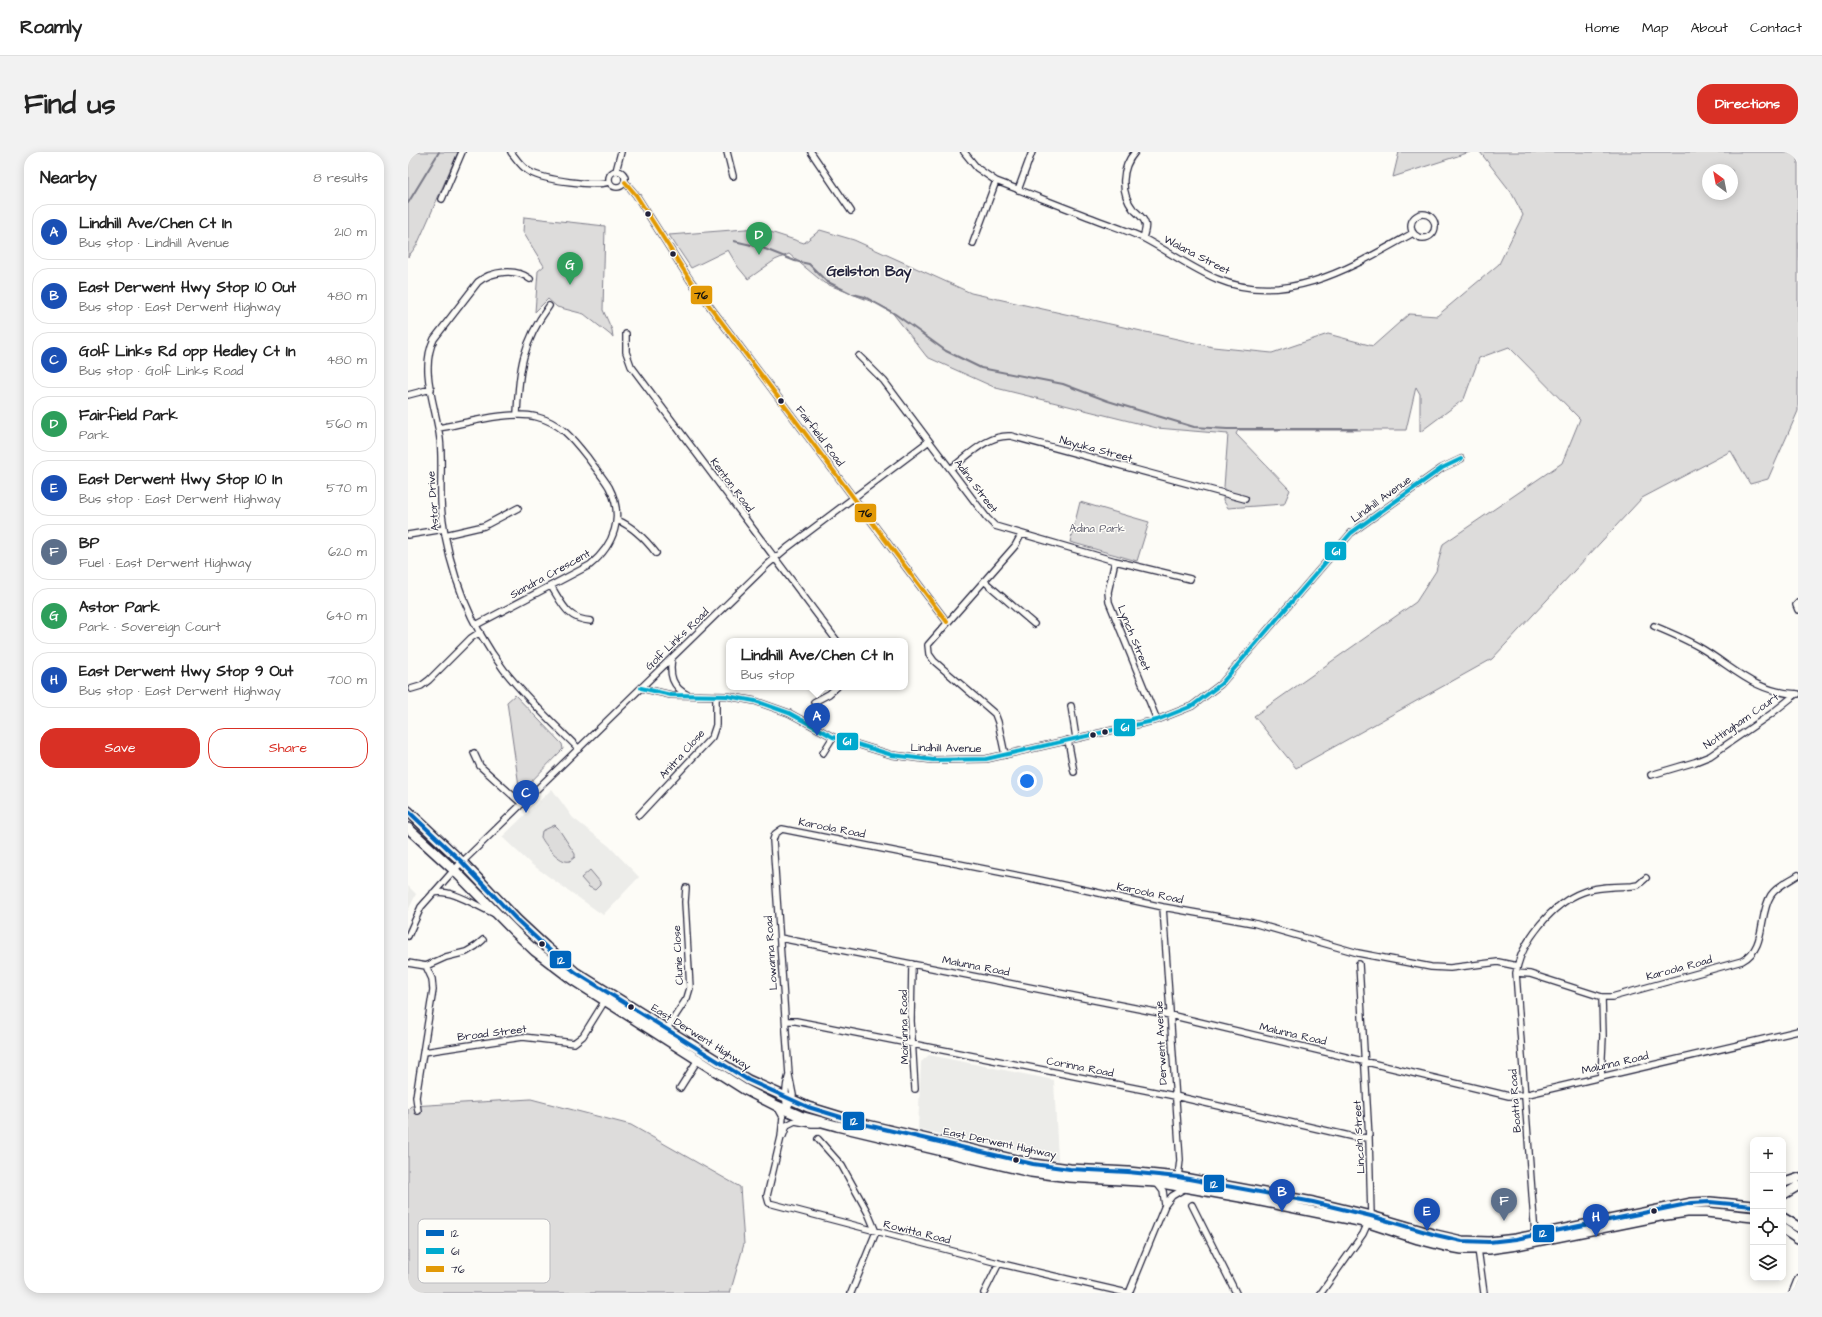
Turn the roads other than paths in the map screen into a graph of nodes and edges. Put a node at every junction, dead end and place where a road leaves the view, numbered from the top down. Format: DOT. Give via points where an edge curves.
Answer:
graph roads {
  1 [pos="462,152"];
  2 [pos="511,152"];
  3 [pos="621,152"];
  4 [pos="728,152"];
  5 [pos="811,152"];
  6 [pos="964,152"];
  7 [pos="1032,152"];
  8 [pos="1135,152"];
  9 [pos="616,171"];
  10 [pos="733,176"];
  11 [pos="996,181"];
  12 [pos="609,182"];
  13 [pos="625,182"];
  14 [pos="1018,190"];
  15 [pos="442,199"];
  16 [pos="851,211"];
  17 [pos="1413,233"];
  18 [pos="1142,238"];
  19 [pos="973,243"];
  20 [pos="530,279"];
  21 [pos="550,306"];
  22 [pos="626,334"];
  23 [pos="859,356"];
  24 [pos="430,389"];
  25 [pos="408,396"];
  26 [pos="517,414"];
  27 [pos="439,428"];
  28 [pos="929,441"];
  29 [pos="1461,459"];
  30 [pos="950,469"];
  31 [pos="854,498"];
  32 [pos="1245,499"];
  33 [pos="518,508"];
  34 [pos="617,520"];
  35 [pos="445,532"];
  36 [pos="408,535"];
  37 [pos="1021,535"];
  38 [pos="656,553"];
  39 [pos="775,558"];
  40 [pos="1115,561"];
  41 [pos="1190,579"];
  42 [pos="984,581"];
  43 [pos="551,586"];
  44 [pos="1798,603"];
  45 [pos="1798,610"];
  46 [pos="591,621"];
  47 [pos="947,622"];
  48 [pos="1034,624"];
  49 [pos="476,625"];
  50 [pos="1654,626"];
  51 [pos="480,632"];
  52 [pos="835,638"];
  53 [pos="672,658"];
  54 [pos="641,688"];
  55 [pos="411,689"];
  56 [pos="834,690"];
  57 [pos="1797,694"];
  58 [pos="690,696"];
  59 [pos="716,696"];
  60 [pos="814,702"];
  61 [pos="1071,706"];
  62 [pos="1157,720"];
  63 [pos="833,736"];
  64 [pos="1076,738"];
  65 [pos="1068,740"];
  66 [pos="579,749"];
  67 [pos="823,753"];
  68 [pos="474,754"];
  69 [pos="1005,755"];
  70 [pos="1074,772"];
  71 [pos="1651,775"];
  72 [pos="522,804"];
  73 [pos="408,811"];
  74 [pos="639,815"];
  75 [pos="408,828"];
  76 [pos="777,831"];
  77 [pos="462,862"];
  78 [pos="454,870"];
  79 [pos="1798,875"];
  80 [pos="1646,878"];
  81 [pos="686,888"];
  82 [pos="432,894"];
  83 [pos="1163,907"];
  84 [pos="499,916"];
  85 [pos="408,936"];
  86 [pos="780,938"];
  87 [pos="483,940"];
  88 [pos="408,963"];
  89 [pos="912,964"];
  90 [pos="1359,964"];
  91 [pos="426,966"];
  92 [pos="1517,966"];
  93 [pos="1516,973"];
  94 [pos="606,997"];
  95 [pos="1602,997"];
  96 [pos="1170,1015"];
  97 [pos="786,1021"];
  98 [pos="1798,1031"];
  99 [pos="664,1034"];
  100 [pos="913,1044"];
  101 [pos="424,1052"];
  102 [pos="701,1056"];
  103 [pos="1364,1061"];
  104 [pos="1601,1077"];
  105 [pos="680,1088"];
  106 [pos="915,1089"];
  107 [pos="1524,1095"];
  108 [pos="1175,1096"];
  109 [pos="788,1099"];
  110 [pos="777,1106"];
  111 [pos="787,1110"];
  112 [pos="418,1111"];
  113 [pos="826,1123"];
  114 [pos="781,1137"];
  115 [pos="1369,1138"];
  116 [pos="818,1139"];
  117 [pos="1178,1177"];
  118 [pos="1798,1178"];
  119 [pos="1156,1182"];
  120 [pos="1786,1182"];
  121 [pos="1798,1185"];
  122 [pos="1187,1187"];
  123 [pos="1786,1189"];
  124 [pos="1786,1194"];
  125 [pos="1164,1205"];
  126 [pos="1192,1205"];
  127 [pos="1750,1211"];
  128 [pos="1750,1211"];
  129 [pos="1370,1219"];
  130 [pos="1786,1220"];
  131 [pos="1798,1227"];
  132 [pos="1786,1231"];
  133 [pos="876,1232"];
  134 [pos="1535,1235"];
  135 [pos="1798,1239"];
  136 [pos="1478,1249"];
  137 [pos="999,1263"];
  138 [pos="1798,1278"];
  139 [pos="851,1293"];
  140 [pos="984,1293"];
  141 [pos="1128,1293"];
  142 [pos="1236,1293"];
  143 [pos="1321,1293"];
  144 [pos="1484,1293"];
  145 [pos="1792,1293"];
  1 -- 15 [label="street"];
  2 -- 12 [label="street" via="525,169 540,177 598,184"];
  3 -- 9 [label="street"];
  4 -- 10 [label="street"];
  5 -- 16 [label="street"];
  6 -- 11 [label="street, Walana Street" via="977,168"];
  7 -- 14 [label="street"];
  8 -- 18 [label="street" via="1125,171 1124,190 1129,204 1146,224"];
  9 -- 12 [label="street" via="610,175"];
  9 -- 13 [label="street" via="623,173"];
  11 -- 14 [label="street, Walana Street"];
  11 -- 19 [label="street"];
  12 -- 13 [label="street" via="616,188"];
  13 -- 31 [label="street, Fairfield Road" via="636,195 687,276"];
  14 -- 18 [label="street, Walana Street"];
  17 -- 17 [label="street" via="1411,225 1417,215 1425,213 1433,218 1436,225 1431,236 1420,238"];
  17 -- 18 [label="street, Walana Street" via="1366,259 1322,278 1292,287 1267,289 1235,285 1217,279"];
  20 -- 24 [label="street, Astor Drive" via="518,274 497,273 478,282 434,339 427,366"];
  21 -- 26 [label="street" via="537,325 524,353 518,379"];
  22 -- 39 [label="street, Kenton Road" via="626,352 631,366"];
  23 -- 28 [label="street, Adina Street" via="884,381"];
  24 -- 25 [label="street"];
  24 -- 27 [label="street, Astor Drive"];
  26 -- 27 [label="street, Siandra Crescent"];
  26 -- 34 [label="street, Siandra Crescent" via="547,420 570,436 610,488"];
  27 -- 35 [label="street, Astor Drive" via="440,495"];
  28 -- 30 [label="street, Adina Street"];
  28 -- 31 [label="street, Golf Links Road"];
  29 -- 62 [label="street, Lindhill Avenue" via="1442,468 1351,533 1221,684 1192,706"];
  30 -- 32 [label="street, Nayuka Street" via="992,439 1011,436"];
  30 -- 37 [label="street, Adina Street" via="992,523 1001,529"];
  31 -- 39 [label="street, Golf Links Road"];
  31 -- 47 [label="street, Fairfield Road"];
  33 -- 35 [label="street" via="484,526"];
  34 -- 38 [label="street" via="630,527"];
  34 -- 43 [label="street, Siandra Crescent" via="613,537 601,556 590,565"];
  35 -- 36 [label="street"];
  35 -- 49 [label="street, Astor Drive" via="455,577"];
  37 -- 40 [label="street, Adina Street"];
  37 -- 42 [label="street" via="1015,546"];
  39 -- 52 [label="street, Kenton Road"];
  39 -- 53 [label="street, Golf Links Road"];
  40 -- 41 [label="street, Adina Street"];
  40 -- 62 [label="street, Lynch Street" via="1108,592 1109,602"];
  42 -- 47 [label="street"];
  42 -- 48 [label="street"];
  43 -- 46 [label="street" via="571,614 581,620"];
  43 -- 49 [label="street, Siandra Crescent"];
  44 -- 45 [label="street"];
  47 -- 69 [label="street" via="928,645 929,654 995,714"];
  49 -- 51 [label="street, Astor Drive"];
  50 -- 57 [label="street" via="1688,641 1760,687"];
  51 -- 55 [label="street" via="429,680"];
  51 -- 66 [label="street, Astor Drive" via="495,657 519,687"];
  53 -- 54 [label="street, Golf Links Road"];
  53 -- 58 [label="street" via="672,681 680,691"];
  54 -- 58 [label="street, Lindhill Avenue" via="671,695"];
  54 -- 66 [label="street, Golf Links Road"];
  56 -- 60 [label="street"];
  57 -- 71 [label="street, Nottingham Court" via="1710,756"];
  58 -- 59 [label="street, Lindhill Avenue"];
  59 -- 63 [label="street, Lindhill Avenue" via="740,698 773,707"];
  59 -- 74 [label="street, Anitra Close" via="716,725 712,737"];
  61 -- 64 [label="street"];
  62 -- 64 [label="street, Lindhill Avenue"];
  63 -- 67 [label="street"];
  63 -- 69 [label="street, Lindhill Avenue" via="912,758 970,760"];
  64 -- 65 [label="street, Lindhill Avenue"];
  65 -- 69 [label="street, Lindhill Avenue"];
  65 -- 70 [label="street"];
  66 -- 72 [label="street, Golf Links Road"];
  68 -- 72 [label="street" via="480,766"];
  72 -- 77 [label="street, Golf Links Road"];
  73 -- 77 [label="main road, East Derwent Highway"];
  75 -- 78 [label="main road, East Derwent Highway"];
  76 -- 83 [label="street, Karoola Road" via="787,830 840,840"];
  76 -- 86 [label="street, Lowanna Road" via="773,840"];
  77 -- 78 [label="street, Golf Links Road"];
  77 -- 94 [label="main road, East Derwent Highway" via="517,920"];
  78 -- 82 [label="street"];
  78 -- 84 [label="main road, East Derwent Highway"];
  79 -- 95 [label="street, Karoola Road" via="1777,888 1768,899 1762,930 1754,950 1747,958 1612,997"];
  80 -- 92 [label="street, Boatta Road" via="1638,885 1591,890 1572,898 1540,924 1526,944"];
  81 -- 99 [label="street, Clunie Close" via="690,988"];
  82 -- 84 [label="street" via="444,891"];
  82 -- 85 [label="street" via="421,907"];
  83 -- 92 [label="street, Karoola Road" via="1260,925 1358,953 1431,967 1450,968 1498,962"];
  83 -- 96 [label="street, Derwent Avenue"];
  84 -- 94 [label="main road, East Derwent Highway" via="535,951 572,980"];
  86 -- 89 [label="street, Malunna Road"];
  86 -- 97 [label="street, Lowanna Road"];
  87 -- 91 [label="street" via="466,952 446,956"];
  88 -- 91 [label="street"];
  89 -- 96 [label="street, Malunna Road"];
  89 -- 100 [label="street, Moirunna Road"];
  90 -- 103 [label="street, Lincoln Street"];
  91 -- 101 [label="street" via="432,979 433,990"];
  92 -- 93 [label="street, Boatta Road"];
  93 -- 95 [label="street, Karoola Road" via="1530,974"];
  93 -- 107 [label="street, Boatta Road"];
  94 -- 99 [label="main road, East Derwent Highway"];
  94 -- 101 [label="street, Broad Street" via="583,1036 574,1043 523,1037"];
  95 -- 104 [label="street"];
  96 -- 103 [label="street, Malunna Road"];
  96 -- 108 [label="street, Derwent Avenue"];
  97 -- 100 [label="street, Corinna Road"];
  97 -- 109 [label="street, Lowanna Road"];
  98 -- 104 [label="street, Malunna Road"];
  99 -- 102 [label="main road, East Derwent Highway"];
  100 -- 106 [label="street, Moirunna Road"];
  100 -- 108 [label="street, Corinna Road"];
  101 -- 112 [label="street" via="416,1097"];
  102 -- 105 [label="street"];
  102 -- 109 [label="main road, East Derwent Highway"];
  102 -- 110 [label="main road, East Derwent Highway" via="744,1089"];
  103 -- 107 [label="street, Malunna Road" via="1502,1094"];
  103 -- 115 [label="street, Lincoln Street"];
  104 -- 107 [label="street, Malunna Road"];
  107 -- 134 [label="street, Boatta Road"];
  108 -- 115 [label="street, Corinna Road" via="1354,1138"];
  108 -- 117 [label="street, Derwent Avenue" via="1180,1160"];
  109 -- 111 [label="street, Lowanna Road"];
  109 -- 117 [label="main road, East Derwent Highway" via="867,1125 1028,1163"];
  110 -- 111 [label="main road, East Derwent Highway"];
  110 -- 114 [label="street, Rowitta Road" via="783,1117"];
  111 -- 113 [label="main road, East Derwent Highway"];
  113 -- 114 [label="street, Rowitta Road" via="795,1121 787,1125"];
  113 -- 119 [label="main road, East Derwent Highway" via="1031,1172"];
  114 -- 133 [label="street, Rowitta Road" via="768,1196 769,1203"];
  115 -- 129 [label="street, Lincoln Street"];
  116 -- 133 [label="street" via="842,1166"];
  117 -- 129 [label="main road, East Derwent Highway" via="1313,1202"];
  118 -- 120 [label="main road"];
  119 -- 122 [label="main road, East Derwent Highway"];
  119 -- 125 [label="street" via="1163,1191"];
  121 -- 123 [label="main road"];
  121 -- 124 [label="main road"];
  122 -- 125 [label="street" via="1172,1196"];
  122 -- 129 [label="main road, East Derwent Highway"];
  125 -- 141 [label="street"];
  126 -- 142 [label="street"];
  127 -- 134 [label="main road, East Derwent Highway" via="1710,1202 1692,1204"];
  128 -- 136 [label="main road, East Derwent Highway" via="1672,1214 1517,1245"];
  129 -- 134 [label="main road, East Derwent Highway" via="1462,1241 1498,1242"];
  129 -- 136 [label="main road, East Derwent Highway" via="1445,1246"];
  129 -- 143 [label="street" via="1363,1234"];
  130 -- 131 [label="main road"];
  132 -- 135 [label="main road"];
  133 -- 137 [label="street, Rowitta Road"];
  133 -- 139 [label="street"];
  136 -- 144 [label="street"];
  137 -- 140 [label="street"];
  137 -- 141 [label="street, Rowitta Road"];
  138 -- 145 [label="street"];
}
